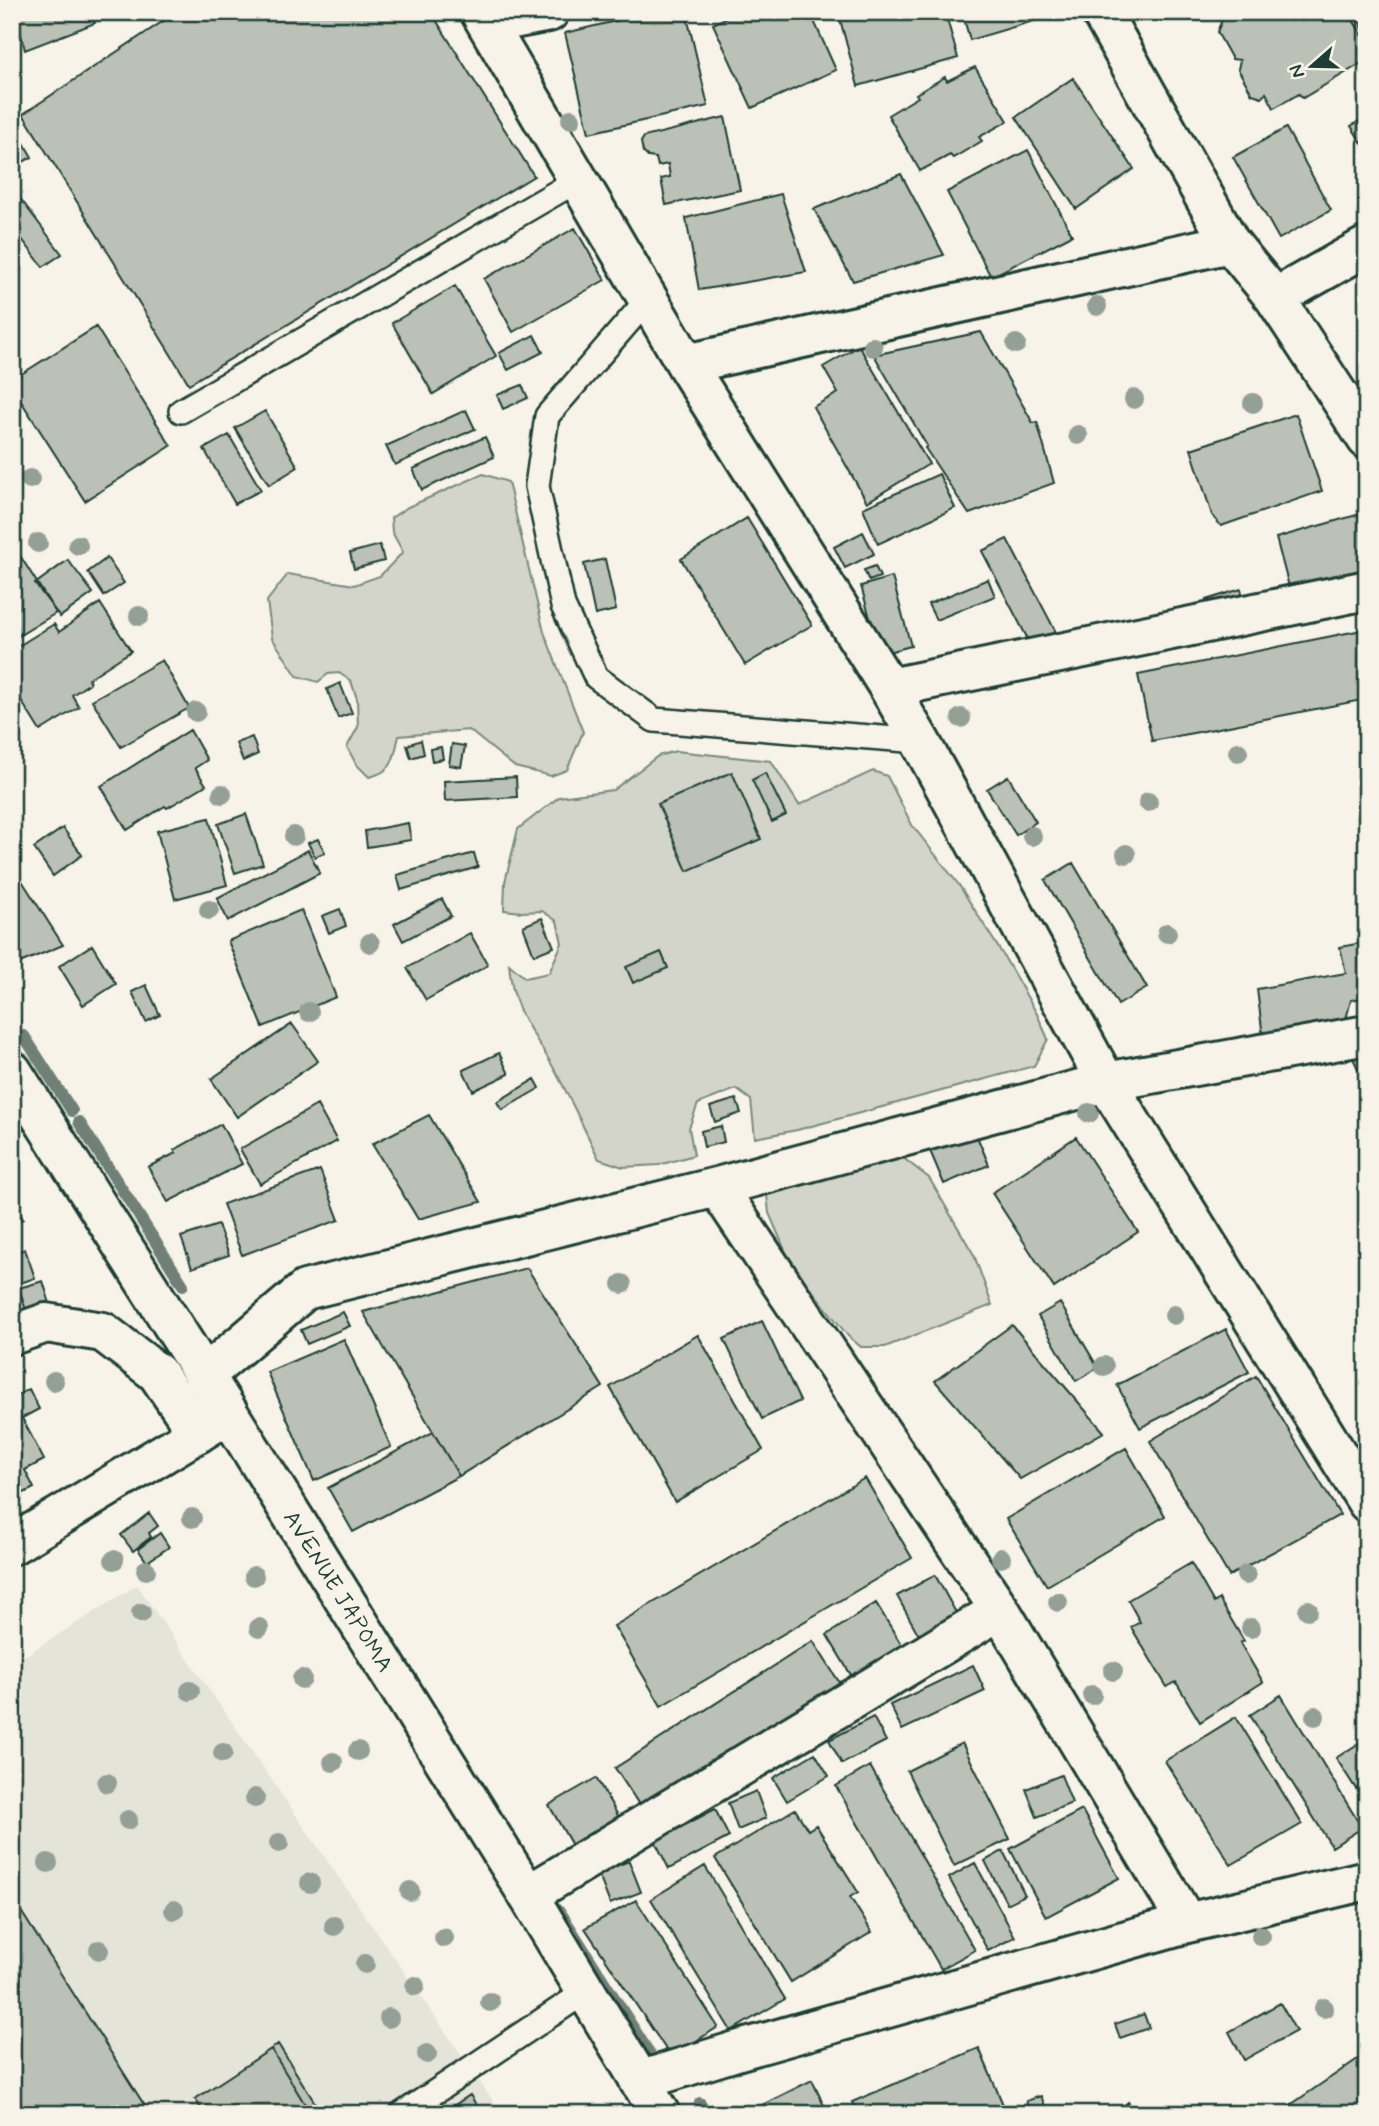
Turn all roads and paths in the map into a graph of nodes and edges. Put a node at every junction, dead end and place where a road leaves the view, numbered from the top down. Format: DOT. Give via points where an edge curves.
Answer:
graph roads {
  1 [pos="550,12"];
  2 [pos="1101,12"];
  3 [pos="484,18"];
  4 [pos="578,180"];
  5 [pos="1230,243"];
  6 [pos="1367,246"];
  7 [pos="1275,298"];
  8 [pos="649,299"];
  9 [pos="686,364"];
  10 [pos="181,411"];
  11 [pos="1367,439"];
  12 [pos="1367,590"];
  13 [pos="889,688"];
  14 [pos="920,741"];
  15 [pos="1367,1035"];
  16 [pos="12,1071"];
  17 [pos="1106,1082"];
  18 [pos="718,1187"];
  19 [pos="12,1335"];
  20 [pos="204,1376"];
  21 [pos="213,1423"];
  22 [pos="1367,1502"];
  23 [pos="12,1545"];
  24 [pos="999,1610"];
  25 [pos="1367,1880"];
  26 [pos="528,1895"];
  27 [pos="1187,1923"];
  28 [pos="585,1992"];
  29 [pos="639,2081"];
  30 [pos="402,2114"];
  31 [pos="660,2114"];
  1 -- 3 [label="street"];
  2 -- 5 [label="street"];
  3 -- 4 [label="street"];
  4 -- 8 [label="street"];
  4 -- 10 [label="lane"];
  5 -- 7 [label="street"];
  5 -- 9 [label="street"];
  6 -- 7 [label="street"];
  7 -- 11 [label="street"];
  8 -- 9 [label="street"];
  8 -- 14 [label="lane" via="547,416 537,486 563,606 596,677 654,720"];
  9 -- 13 [label="street"];
  12 -- 13 [label="street"];
  13 -- 14 [label="street"];
  14 -- 17 [label="street"];
  15 -- 17 [label="street"];
  16 -- 20 [label="street, AVENUE JAPOMA"];
  17 -- 18 [label="street"];
  17 -- 22 [label="street"];
  18 -- 20 [label="street" via="305,1290"];
  18 -- 24 [label="street"];
  19 -- 21 [label="street" via="46,1323 103,1332"];
  20 -- 21 [label="street, AVENUE JAPOMA"];
  21 -- 23 [label="street"];
  21 -- 26 [label="street, AVENUE JAPOMA"];
  24 -- 26 [label="street"];
  24 -- 27 [label="street"];
  25 -- 27 [label="street"];
  26 -- 28 [label="street, AVENUE JAPOMA"];
  27 -- 29 [label="street"];
  28 -- 29 [label="street, AVENUE JAPOMA"];
  28 -- 30 [label="lane"];
  29 -- 31 [label="street, AVENUE JAPOMA"];
}
